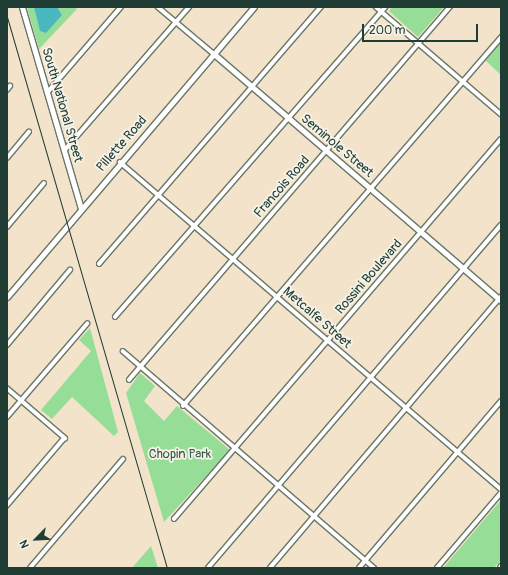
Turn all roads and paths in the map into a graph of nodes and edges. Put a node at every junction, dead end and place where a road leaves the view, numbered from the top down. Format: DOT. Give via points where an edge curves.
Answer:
graph roads {
  1 [pos="22,7"];
  2 [pos="121,7"];
  3 [pos="158,7"];
  4 [pos="189,7"];
  5 [pos="254,7"];
  6 [pos="321,7"];
  7 [pos="376,7"];
  8 [pos="385,7"];
  9 [pos="450,7"];
  10 [pos="381,12"];
  11 [pos="176,23"];
  12 [pos="501,37"];
  13 [pos="418,43"];
  14 [pos="214,54"];
  15 [pos="463,82"];
  16 [pos="10,86"];
  17 [pos="252,87"];
  18 [pos="7,90"];
  19 [pos="47,93"];
  20 [pos="501,114"];
  21 [pos="289,119"];
  22 [pos="29,132"];
  23 [pos="501,139"];
  24 [pos="326,151"];
  25 [pos="64,152"];
  26 [pos="7,158"];
  27 [pos="120,162"];
  28 [pos="44,183"];
  29 [pos="371,189"];
  30 [pos="159,195"];
  31 [pos="80,209"];
  32 [pos="501,225"];
  33 [pos="7,227"];
  34 [pos="196,227"];
  35 [pos="421,232"];
  36 [pos="233,259"];
  37 [pos="100,264"];
  38 [pos="464,268"];
  39 [pos="70,270"];
  40 [pos="7,297"];
  41 [pos="278,297"];
  42 [pos="500,299"];
  43 [pos="115,317"];
  44 [pos="86,324"];
  45 [pos="328,340"];
  46 [pos="7,345"];
  47 [pos="123,351"];
  48 [pos="140,368"];
  49 [pos="370,377"];
  50 [pos="129,380"];
  51 [pos="7,388"];
  52 [pos="21,400"];
  53 [pos="501,401"];
  54 [pos="183,406"];
  55 [pos="406,407"];
  56 [pos="7,417"];
  57 [pos="235,448"];
  58 [pos="458,452"];
  59 [pos="123,459"];
  60 [pos="278,486"];
  61 [pos="501,489"];
  62 [pos="501,493"];
  63 [pos="7,506"];
  64 [pos="314,516"];
  65 [pos="174,518"];
  66 [pos="365,560"];
  67 [pos="30,568"];
  68 [pos="208,568"];
  69 [pos="270,568"];
  70 [pos="358,568"];
  71 [pos="374,568"];
  72 [pos="437,568"];
  1 -- 19 [label="street, South National Street"];
  2 -- 19 [label="street"];
  3 -- 11 [label="street, Seminole Street"];
  4 -- 11 [label="street"];
  5 -- 14 [label="street, Pillette Road"];
  6 -- 17 [label="street"];
  7 -- 10 [label="street"];
  8 -- 10 [label="street"];
  9 -- 13 [label="street, Francois Road"];
  10 -- 13 [label="street"];
  10 -- 21 [label="street"];
  11 -- 14 [label="street, Seminole Street"];
  11 -- 25 [label="street"];
  12 -- 15 [label="street"];
  13 -- 15 [label="street"];
  13 -- 24 [label="street, Francois Road"];
  14 -- 17 [label="street, Seminole Street"];
  14 -- 27 [label="street, Pillette Road"];
  15 -- 20 [label="street"];
  15 -- 29 [label="street"];
  16 -- 18 [label="street"];
  17 -- 21 [label="street, Seminole Street"];
  17 -- 30 [label="street"];
  19 -- 25 [label="street, South National Street"];
  21 -- 24 [label="street, Seminole Street"];
  21 -- 34 [label="street"];
  22 -- 26 [label="street"];
  23 -- 35 [label="street, Rossini Boulevard"];
  24 -- 29 [label="street, Seminole Street"];
  24 -- 36 [label="street, Francois Road"];
  25 -- 31 [label="street, South National Street"];
  27 -- 30 [label="street, Metcalfe Street"];
  27 -- 31 [label="street, Pillette Road"];
  28 -- 33 [label="street"];
  29 -- 35 [label="street, Seminole Street"];
  29 -- 41 [label="street"];
  30 -- 34 [label="street, Metcalfe Street"];
  30 -- 37 [label="street"];
  31 -- 40 [label="street, Pillette Road"];
  32 -- 38 [label="street"];
  34 -- 36 [label="street, Metcalfe Street"];
  34 -- 43 [label="street"];
  35 -- 38 [label="street, Seminole Street"];
  35 -- 45 [label="street, Rossini Boulevard"];
  36 -- 41 [label="street, Metcalfe Street"];
  36 -- 48 [label="street, Francois Road"];
  38 -- 42 [label="street, Seminole Street"];
  38 -- 49 [label="street"];
  39 -- 46 [label="street"];
  41 -- 45 [label="street, Metcalfe Street"];
  41 -- 54 [label="street"];
  42 -- 55 [label="street"];
  44 -- 52 [label="street"];
  45 -- 49 [label="street, Metcalfe Street"];
  45 -- 57 [label="street, Rossini Boulevard"];
  47 -- 48 [label="street"];
  48 -- 50 [label="street, Francois Road"];
  48 -- 54 [label="street"];
  49 -- 55 [label="street, Metcalfe Street"];
  49 -- 60 [label="street"];
  51 -- 52 [label="street"];
  52 -- 56 [label="street"];
  52 -- 63 [label="street" via="65,438"];
  53 -- 58 [label="street"];
  54 -- 57 [label="street"];
  55 -- 58 [label="street, Metcalfe Street"];
  55 -- 64 [label="street"];
  57 -- 60 [label="street"];
  57 -- 65 [label="street, Rossini Boulevard"];
  58 -- 61 [label="street, Metcalfe Street"];
  58 -- 66 [label="street"];
  59 -- 67 [label="street"];
  60 -- 64 [label="street"];
  60 -- 68 [label="street"];
  62 -- 72 [label="street"];
  64 -- 66 [label="street"];
  64 -- 69 [label="street"];
  66 -- 70 [label="street"];
  66 -- 71 [label="street"];
}
